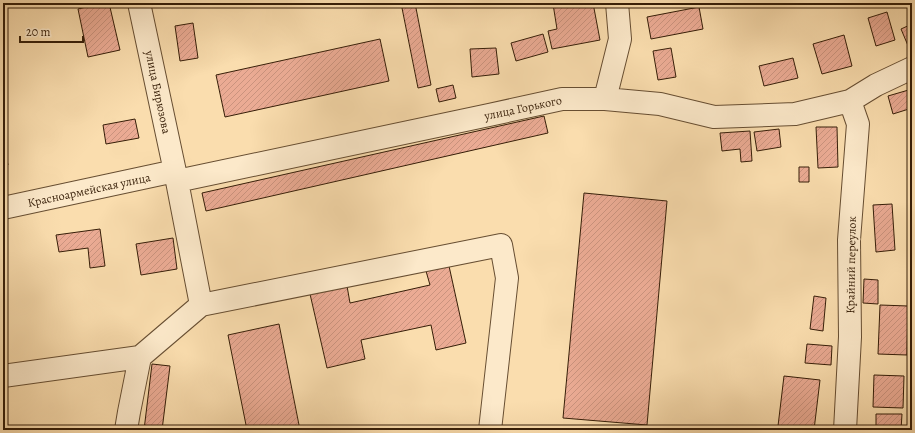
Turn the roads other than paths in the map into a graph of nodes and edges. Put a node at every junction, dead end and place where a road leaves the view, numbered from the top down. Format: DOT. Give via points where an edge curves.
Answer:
graph roads {
  1 [pos="139,3"];
  2 [pos="617,3"];
  3 [pos="912,68"];
  4 [pos="605,100"];
  5 [pos="850,100"];
  6 [pos="176,176"];
  7 [pos="3,208"];
  8 [pos="201,305"];
  9 [pos="140,357"];
  10 [pos="3,376"];
  11 [pos="126,430"];
  12 [pos="490,430"];
  13 [pos="845,430"];
  1 -- 6 [label="street, улица Бирюзова"];
  2 -- 4 [label="street" via="620,39"];
  3 -- 5 [label="street, улица Горького"];
  4 -- 5 [label="street, улица Горького" via="660,104 714,117 795,114"];
  4 -- 6 [label="street, улица Горького" via="562,99"];
  5 -- 13 [label="street, Крайний переулок" via="858,124 849,240 850,337"];
  6 -- 7 [label="street, Красноармейская улица"];
  6 -- 8 [label="street, улица Бирюзова"];
  8 -- 9 [label="street"];
  8 -- 12 [label="street" via="501,245 507,278"];
  9 -- 10 [label="street"];
  9 -- 11 [label="street"];
}
